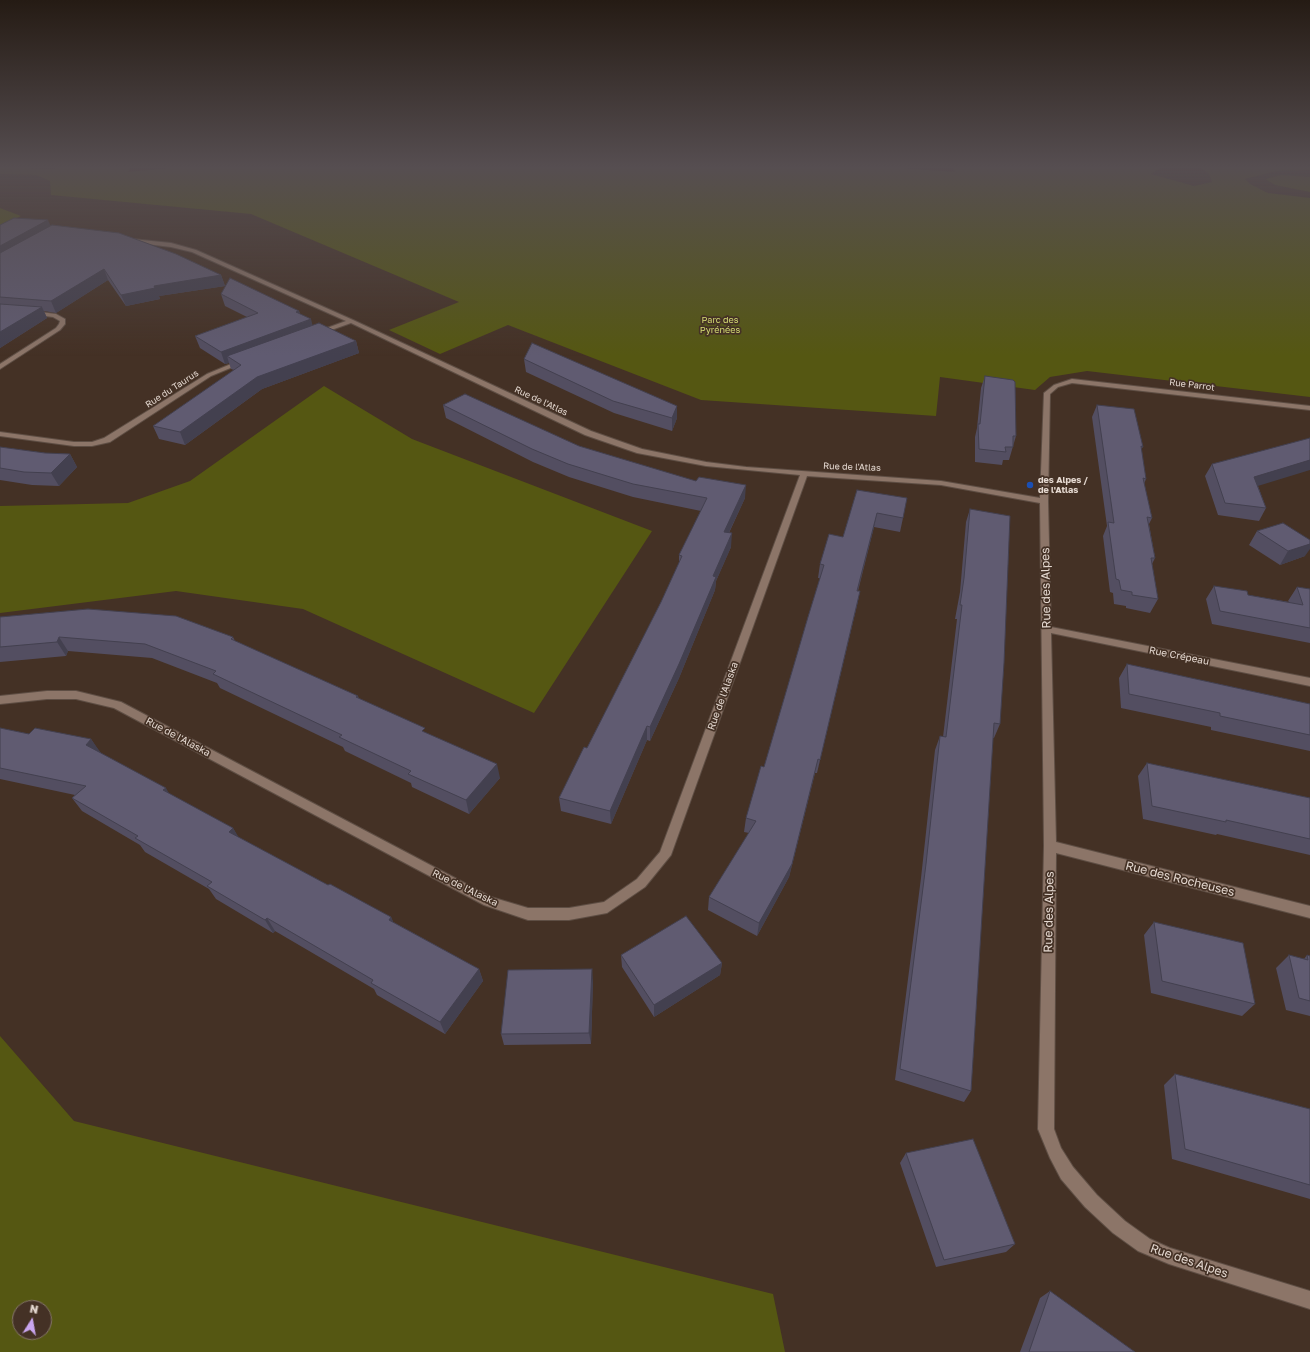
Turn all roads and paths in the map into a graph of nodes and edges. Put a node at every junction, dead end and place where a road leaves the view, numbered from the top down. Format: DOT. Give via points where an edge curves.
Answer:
graph roads {
  1 [pos="125,240"];
  2 [pos="23,312"];
  3 [pos="351,320"];
  4 [pos="307,337"];
  5 [pos="249,359"];
  6 [pos="0,367"];
  7 [pos="1072,381"];
  8 [pos="1310,408"];
  9 [pos="0,434"];
  10 [pos="804,474"];
  11 [pos="1044,501"];
  12 [pos="1047,629"];
  13 [pos="1310,682"];
  14 [pos="0,700"];
  15 [pos="1050,846"];
  16 [pos="1310,912"];
  17 [pos="1310,1300"];
  1 -- 3 [label="street, Rue de l'Atlas" via="171,245 194,251"];
  2 -- 6 [label="street" via="54,315 63,320 62,324"];
  3 -- 4 [label="street"];
  3 -- 10 [label="street, Rue de l'Atlas" via="614,443 669,458"];
  5 -- 9 [label="street, Rue du Taurus" via="209,375 107,440 92,444 74,444"];
  7 -- 8 [label="street, Rue Parrot"];
  7 -- 11 [label="street, Rue des Alpes" via="1056,386 1047,393"];
  10 -- 11 [label="street, Rue de l'Atlas" via="913,480"];
  10 -- 14 [label="street, Rue de l'Alaska" via="665,854 641,883 607,907 569,914 528,914 488,901 117,705 76,695"];
  11 -- 12 [label="street, Rue des Alpes"];
  12 -- 13 [label="street, Rue Crépeau"];
  12 -- 15 [label="street, Rue des Alpes"];
  15 -- 16 [label="street, Rue des Rocheuses"];
  15 -- 17 [label="street, Rue des Alpes" via="1046,1129 1055,1153 1067,1173 1091,1202 1144,1245 1169,1256"];
}
